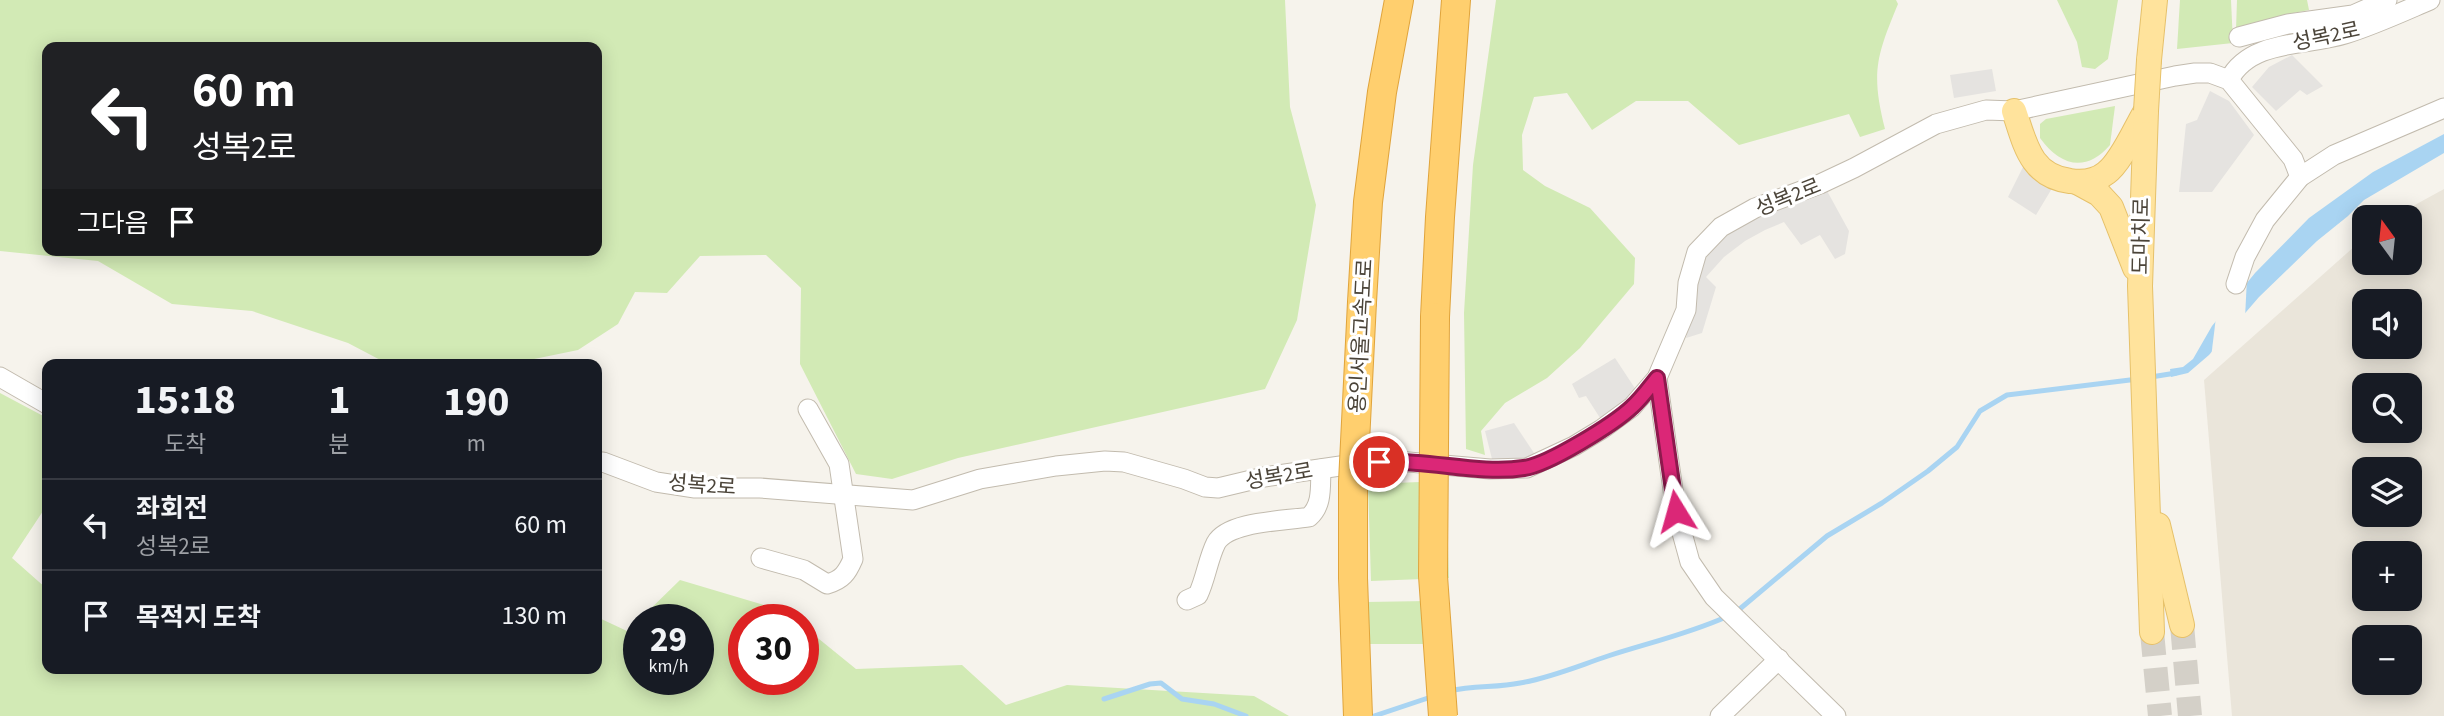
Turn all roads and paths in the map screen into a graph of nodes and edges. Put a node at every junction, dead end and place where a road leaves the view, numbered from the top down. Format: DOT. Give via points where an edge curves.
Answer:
graph roads {
  1 [pos="1386,0"];
  2 [pos="1399,0"];
  3 [pos="1456,0"];
  4 [pos="1469,0"];
  5 [pos="2155,0"];
  6 [pos="2318,0"];
  7 [pos="2387,0"];
  8 [pos="2430,0"];
  9 [pos="2325,19"];
  10 [pos="2239,37"];
  11 [pos="2229,80"];
  12 [pos="1382,92"];
  13 [pos="2444,108"];
  14 [pos="2014,111"];
  15 [pos="2146,111"];
  16 [pos="1448,119"];
  17 [pos="2300,177"];
  18 [pos="2077,182"];
  19 [pos="2236,284"];
  20 [pos="2140,286"];
  21 [pos="0,377"];
  22 [pos="1657,378"];
  23 [pos="42,401"];
  24 [pos="808,409"];
  25 [pos="602,462"];
  26 [pos="1321,469"];
  27 [pos="2146,473"];
  28 [pos="844,496"];
  29 [pos="761,558"];
  30 [pos="1188,600"];
  31 [pos="2182,625"];
  32 [pos="2152,632"];
  33 [pos="1779,659"];
  34 [pos="1358,716"];
  35 [pos="1443,716"];
  36 [pos="1720,716"];
  37 [pos="1836,716"];
  1 -- 12 [label="highway"];
  2 -- 12 [label="highway, 용인서울고속도로"];
  3 -- 16 [label="highway"];
  4 -- 16 [label="highway"];
  5 -- 15 [label="main road, 도마치로, bridge"];
  6 -- 9 [label="street"];
  7 -- 9 [label="street" via="2353,15"];
  8 -- 11 [label="street, 성복2로" via="2334,38 2258,54 2235,67"];
  9 -- 10 [label="street" via="2288,23"];
  11 -- 14 [label="street, 성복2로" via="2195,73"];
  11 -- 17 [label="street" via="2293,159"];
  12 -- 34 [label="highway, 용인서울고속도로, bridge" via="1368,202 1353,482"];
  13 -- 17 [label="street" via="2334,155"];
  14 -- 18 [label="main road" via="2032,158 2049,176"];
  14 -- 22 [label="street, 성복2로" via="1986,110 1936,124 1820,184 1755,208 1721,227 1697,252 1686,310"];
  15 -- 18 [label="main road" via="2108,172"];
  15 -- 20 [label="main road, 도마치로"];
  16 -- 35 [label="highway, bridge" via="1435,317 1433,576"];
  17 -- 19 [label="street" via="2265,220"];
  18 -- 20 [label="main road" via="2111,207"];
  20 -- 27 [label="main road, 도마치로"];
  21 -- 23 [label="street"];
  22 -- 26 [label="street, 성복2로" via="1632,407 1602,429 1527,468 1397,461"];
  22 -- 33 [label="street" via="1677,514 1690,562 1714,597"];
  24 -- 28 [label="street" via="839,464"];
  25 -- 28 [label="street, 성복2로" via="656,482 695,488"];
  26 -- 28 [label="street, 성복2로" via="1218,488 1105,461 979,479 913,500"];
  26 -- 30 [label="street" via="1315,512 1223,534 1198,595"];
  27 -- 31 [label="main road"];
  27 -- 32 [label="main road"];
  28 -- 29 [label="street" via="853,559 848,573 827,584 804,570"];
  33 -- 36 [label="street"];
  33 -- 37 [label="street"];
}
